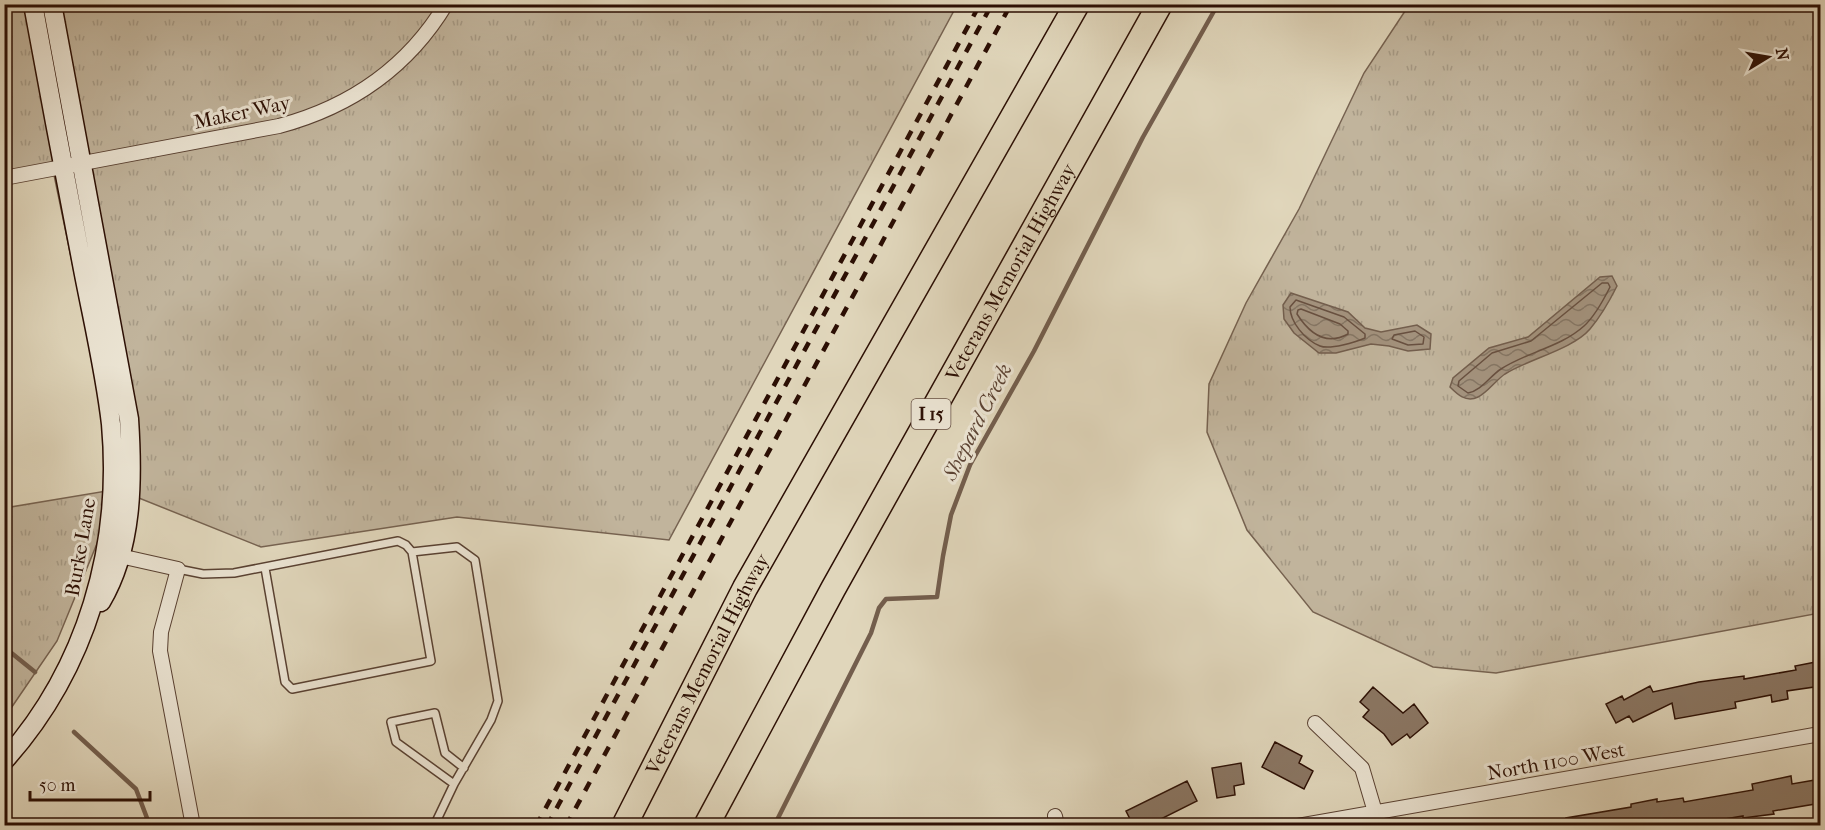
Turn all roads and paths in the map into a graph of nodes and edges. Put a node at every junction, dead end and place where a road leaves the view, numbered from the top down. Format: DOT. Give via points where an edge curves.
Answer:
graph roads {
  1 [pos="33,4"];
  2 [pos="52,4"];
  3 [pos="446,4"];
  4 [pos="1077,4"];
  5 [pos="1160,4"];
  6 [pos="82,163"];
  7 [pos="63,166"];
  8 [pos="4,178"];
  9 [pos="412,552"];
  10 [pos="113,554"];
  11 [pos="265,568"];
  12 [pos="178,569"];
  13 [pos="1315,723"];
  14 [pos="1821,734"];
  15 [pos="4,761"];
  16 [pos="464,768"];
  17 [pos="454,784"];
  18 [pos="1375,812"];
  19 [pos="193,825"];
  20 [pos="434,825"];
  21 [pos="624,825"];
  22 [pos="706,825"];
  23 [pos="1298,825"];
  1 -- 7 [label="street, Burke Lane"];
  2 -- 6 [label="street, Burke Lane"];
  3 -- 6 [label="street, Maker Way" via="423,38 388,72 327,110 279,126"];
  4 -- 21 [label="highway, Veterans Memorial Highway" via="744,588"];
  5 -- 22 [label="highway, Veterans Memorial Highway / I 15" via="833,589"];
  6 -- 7 [label="street, Maker Way"];
  6 -- 10 [label="street, Burke Lane" via="129,419 130,483"];
  7 -- 8 [label="street, Maker Way"];
  7 -- 10 [label="street, Burke Lane" via="111,423"];
  9 -- 11 [label="lane" via="398,541"];
  9 -- 11 [label="lane" via="431,661 292,688 285,682"];
  9 -- 16 [label="lane" via="457,547 475,560 498,701"];
  10 -- 12 [label="street"];
  10 -- 15 [label="street, Burke Lane" via="74,657 54,695"];
  11 -- 12 [label="lane" via="215,575"];
  12 -- 19 [label="street" via="160,632 160,651"];
  13 -- 18 [label="street" via="1362,768"];
  14 -- 18 [label="street, North 1100 West"];
  16 -- 17 [label="lane"];
  16 -- 17 [label="lane" via="445,753 435,713 391,722 396,742"];
  17 -- 20 [label="lane"];
  18 -- 23 [label="street, North 1100 West"];
}
